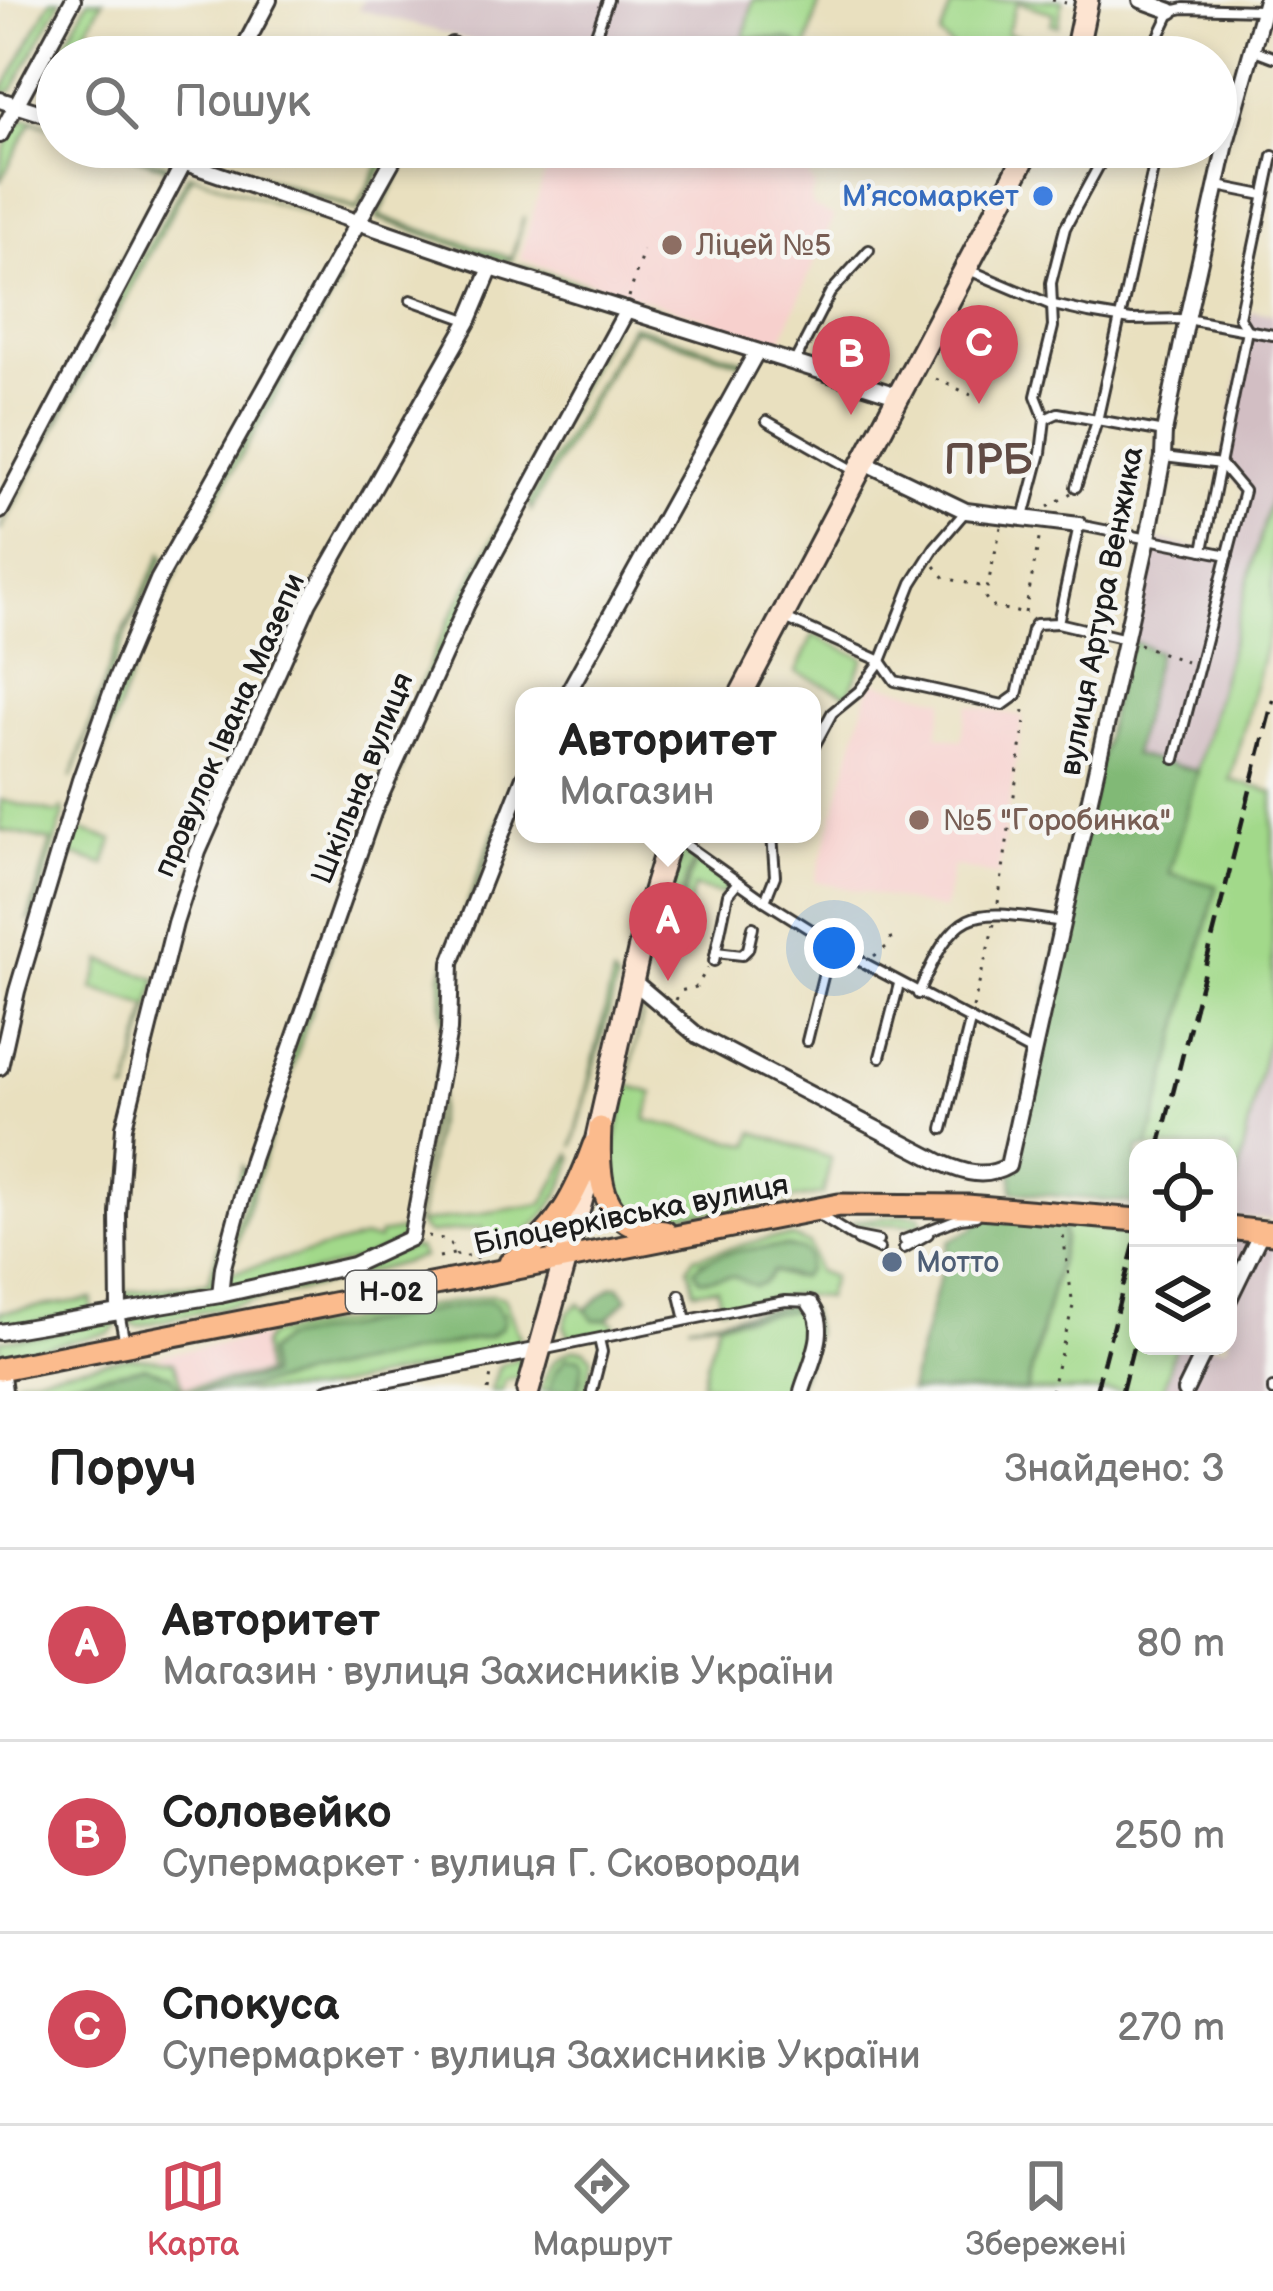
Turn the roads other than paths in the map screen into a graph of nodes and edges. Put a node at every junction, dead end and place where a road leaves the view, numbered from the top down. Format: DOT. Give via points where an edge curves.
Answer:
graph roads {
  1 [pos="73,0"];
  2 [pos="269,0"];
  3 [pos="608,0"];
  4 [pos="1142,0"];
  5 [pos="1078,2"];
  6 [pos="1219,4"];
  7 [pos="1264,5"];
  8 [pos="1171,11"];
  9 [pos="53,36"];
  10 [pos="250,36"];
  11 [pos="596,36"];
  12 [pos="1070,36"];
  13 [pos="1159,36"];
  14 [pos="1250,49"];
  15 [pos="1273,57"];
  16 [pos="36,68"];
  17 [pos="1237,88"];
  18 [pos="0,100"];
  19 [pos="16,105"];
  20 [pos="36,111"];
  21 [pos="0,135"];
  22 [pos="1273,156"];
  23 [pos="181,168"];
  24 [pos="199,168"];
  25 [pos="389,168"];
  26 [pos="1019,168"];
  27 [pos="1098,168"];
  28 [pos="1153,168"];
  29 [pos="1218,168"];
  30 [pos="1216,185"];
  31 [pos="1263,195"];
  32 [pos="360,223"];
  33 [pos="869,250"];
  34 [pos="491,268"];
  35 [pos="967,269"];
  36 [pos="411,300"];
  37 [pos="1049,304"];
  38 [pos="627,310"];
  39 [pos="1121,318"];
  40 [pos="1187,319"];
  41 [pos="469,320"];
  42 [pos="1247,331"];
  43 [pos="1273,335"];
  44 [pos="756,353"];
  45 [pos="794,364"];
  46 [pos="900,396"];
  47 [pos="1045,419"];
  48 [pos="767,421"];
  49 [pos="1097,421"];
  50 [pos="1164,432"];
  51 [pos="1163,457"];
  52 [pos="1221,464"];
  53 [pos="861,467"];
  54 [pos="1076,487"];
  55 [pos="0,511"];
  56 [pos="966,511"];
  57 [pos="1024,516"];
  58 [pos="1082,526"];
  59 [pos="1148,538"];
  60 [pos="1203,550"];
  61 [pos="1228,555"];
  62 [pos="782,616"];
  63 [pos="1058,623"];
  64 [pos="1126,639"];
  65 [pos="881,661"];
  66 [pos="571,687"];
  67 [pos="745,687"];
  68 [pos="821,733"];
  69 [pos="1174,759"];
  70 [pos="515,800"];
  71 [pos="668,843"];
  72 [pos="684,843"];
  73 [pos="773,843"];
  74 [pos="738,882"];
  75 [pos="765,902"];
  76 [pos="1062,922"];
  77 [pos="753,927"];
  78 [pos="831,944"];
  79 [pos="633,981"];
  80 [pos="899,984"];
  81 [pos="919,994"];
  82 [pos="970,1022"];
  83 [pos="806,1041"];
  84 [pos="1034,1053"];
  85 [pos="880,1057"];
  86 [pos="0,1067"];
  87 [pos="600,1128"];
  88 [pos="943,1130"];
  89 [pos="812,1210"];
  90 [pos="1079,1218"];
  91 [pos="1129,1220"];
  92 [pos="710,1228"];
  93 [pos="1265,1236"];
  94 [pos="904,1244"];
  95 [pos="879,1245"];
  96 [pos="567,1257"];
  97 [pos="489,1273"];
  98 [pos="1237,1285"];
  99 [pos="220,1295"];
  100 [pos="680,1295"];
  101 [pos="812,1303"];
  102 [pos="119,1310"];
  103 [pos="686,1320"];
  104 [pos="0,1332"];
  105 [pos="599,1339"];
  106 [pos="125,1344"];
  107 [pos="539,1350"];
  108 [pos="1203,1355"];
  109 [pos="0,1368"];
  110 [pos="4,1391"];
  111 [pos="329,1391"];
  112 [pos="528,1391"];
  113 [pos="592,1391"];
  114 [pos="802,1391"];
  115 [pos="1185,1391"];
  1 -- 9 [label="street"];
  2 -- 10 [label="street"];
  3 -- 11 [label="lane"];
  4 -- 8 [label="street"];
  5 -- 12 [label="street"];
  6 -- 7 [label="lane"];
  6 -- 8 [label="lane"];
  7 -- 14 [label="street, вулиця Артура Венжика"];
  8 -- 13 [label="lane"];
  14 -- 15 [label="lane"];
  14 -- 17 [label="street, вулиця Артура Венжика"];
  16 -- 19 [label="street"];
  18 -- 19 [label="street"];
  19 -- 20 [label="street"];
  19 -- 21 [label="street"];
  22 -- 31 [label="lane"];
  23 -- 55 [label="street"];
  24 -- 32 [label="street"];
  25 -- 32 [label="street"];
  26 -- 35 [label="street"];
  27 -- 37 [label="lane" via="1065,228"];
  28 -- 39 [label="lane"];
  29 -- 30 [label="street, вулиця Артура Венжика"];
  30 -- 31 [label="lane"];
  30 -- 40 [label="street, вулиця Артура Венжика"];
  31 -- 42 [label="lane" via="1239,317"];
  32 -- 34 [label="street"];
  32 -- 86 [label="street" via="170,559 124,659 57,855"];
  33 -- 45 [label="lane" via="830,293"];
  34 -- 38 [label="street"];
  34 -- 41 [label="street, провулок Івана Мазепи"];
  35 -- 37 [label="lane"];
  35 -- 46 [label="street"];
  36 -- 41 [label="lane"];
  37 -- 39 [label="lane"];
  37 -- 47 [label="lane" via="1053,326 1036,396"];
  38 -- 44 [label="street"];
  38 -- 99 [label="street, Шкільна вулиця" via="466,604 374,813 252,1159"];
  39 -- 40 [label="lane"];
  39 -- 49 [label="lane"];
  40 -- 42 [label="lane"];
  40 -- 50 [label="street, вулиця Артура Венжика"];
  41 -- 102 [label="street, провулок Івана Мазепи" via="309,602 198,852 124,1127"];
  42 -- 43 [label="lane"];
  42 -- 52 [label="lane"];
  44 -- 45 [label="street"];
  44 -- 66 [label="street"];
  45 -- 46 [label="street"];
  46 -- 53 [label="street"];
  47 -- 49 [label="lane" via="1058,413"];
  47 -- 57 [label="lane"];
  48 -- 53 [label="lane"];
  49 -- 50 [label="lane"];
  49 -- 54 [label="lane"];
  50 -- 51 [label="street, вулиця Артура Венжика"];
  51 -- 52 [label="lane"];
  51 -- 59 [label="street, вулиця Артура Венжика"];
  52 -- 60 [label="lane"];
  52 -- 61 [label="lane" via="1244,491"];
  53 -- 56 [label="street"];
  53 -- 62 [label="street"];
  56 -- 57 [label="street"];
  56 -- 65 [label="lane" via="912,583"];
  57 -- 58 [label="street"];
  58 -- 59 [label="lane"];
  58 -- 63 [label="lane"];
  59 -- 60 [label="lane"];
  59 -- 64 [label="street, вулиця Артура Венжика"];
  60 -- 61 [label="lane"];
  61 -- 69 [label="lane"];
  62 -- 65 [label="lane"];
  62 -- 67 [label="street"];
  63 -- 64 [label="lane"];
  63 -- 65 [label="lane" via="1036,624 1016,695 1003,705 895,681"];
  64 -- 76 [label="street, вулиця Артура Венжика"];
  65 -- 68 [label="lane"];
  70 -- 99 [label="street" via="451,963 448,1030 413,1235 353,1264"];
  71 -- 79 [label="street"];
  72 -- 74 [label="lane"];
  73 -- 75 [label="lane" via="775,876"];
  74 -- 75 [label="lane"];
  74 -- 77 [label="lane" via="715,957 742,955"];
  75 -- 78 [label="lane"];
  76 -- 81 [label="lane" via="975,914 948,939"];
  76 -- 84 [label="street, вулиця Артура Венжика"];
  78 -- 80 [label="lane"];
  78 -- 83 [label="lane"];
  79 -- 84 [label="street, вулиця Артура Венжика" via="698,1036 975,1174 1008,1166"];
  79 -- 87 [label="street"];
  80 -- 81 [label="lane"];
  80 -- 85 [label="lane"];
  81 -- 82 [label="lane"];
  82 -- 84 [label="lane"];
  82 -- 88 [label="lane"];
  87 -- 92 [label="main road" via="599,1174 622,1220 652,1232"];
  87 -- 96 [label="street"];
  87 -- 97 [label="main road" via="565,1212 537,1244"];
  89 -- 90 [label="main road, Білоцерківська вулиця / Н-02" via="914,1204"];
  89 -- 92 [label="main road, Білоцерківська вулиця / Н-02"];
  89 -- 95 [label="lane"];
  90 -- 91 [label="main road, Білоцерківська вулиця / Н-02"];
  90 -- 94 [label="lane" via="976,1216"];
  92 -- 96 [label="main road, Білоцерківська вулиця / Н-02"];
  93 -- 98 [label="street"];
  96 -- 97 [label="main road, Білоцерківська вулиця / Н-02"];
  96 -- 107 [label="street"];
  97 -- 106 [label="main road, Білоцерківська вулиця / Н-02"];
  99 -- 102 [label="street"];
  100 -- 103 [label="lane"];
  101 -- 103 [label="lane"];
  101 -- 114 [label="street" via="819,1333"];
  102 -- 104 [label="street"];
  102 -- 106 [label="lane"];
  103 -- 105 [label="lane"];
  105 -- 107 [label="lane"];
  105 -- 113 [label="lane"];
  106 -- 109 [label="main road, Білоцерківська вулиця / Н-02"];
  107 -- 111 [label="street"];
  107 -- 112 [label="street"];
  108 -- 115 [label="street"];
  109 -- 110 [label="street"];
}
